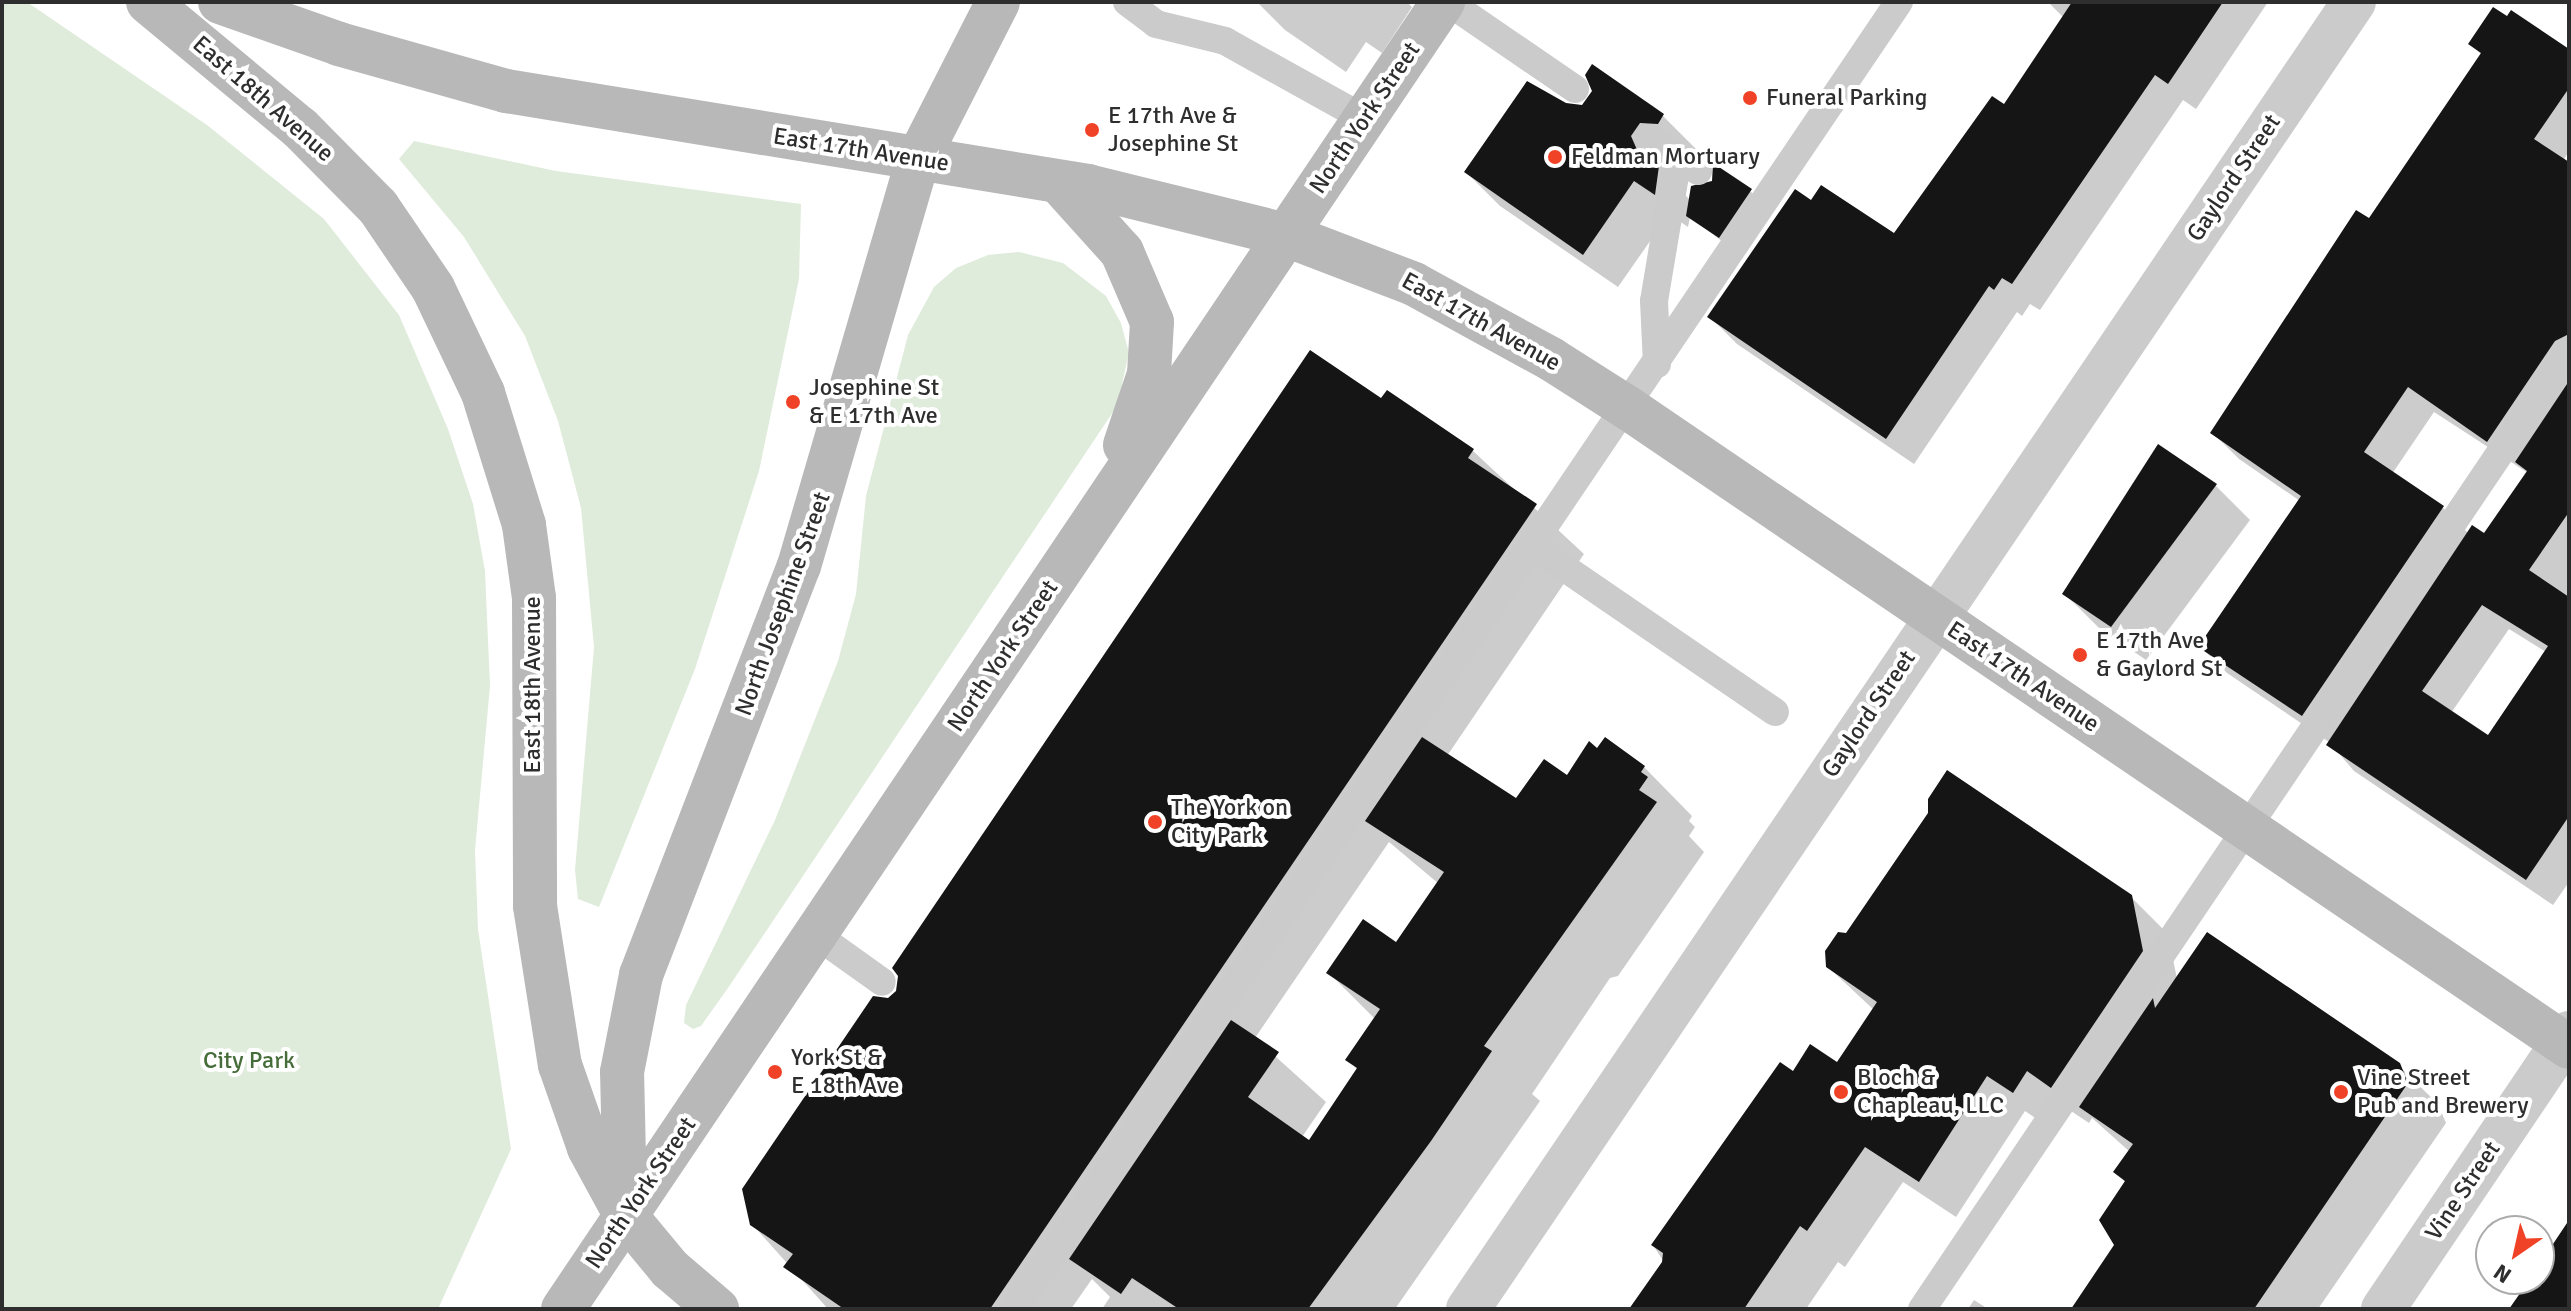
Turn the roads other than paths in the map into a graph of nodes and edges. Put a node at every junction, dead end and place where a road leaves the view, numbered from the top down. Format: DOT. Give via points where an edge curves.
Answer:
graph roads {
  1 [pos="148,2"];
  2 [pos="220,2"];
  3 [pos="998,2"];
  4 [pos="1127,2"];
  5 [pos="1445,2"];
  6 [pos="1899,2"];
  7 [pos="2354,2"];
  8 [pos="1575,89"];
  9 [pos="1365,119"];
  10 [pos="1648,138"];
  11 [pos="918,159"];
  12 [pos="1059,182"];
  13 [pos="1286,235"];
  14 [pos="2569,351"];
  15 [pos="1657,364"];
  16 [pos="1628,408"];
  17 [pos="1085,534"];
  18 [pos="1534,547"];
  19 [pos="1935,617"];
  20 [pos="1775,712"];
  21 [pos="2247,829"];
  22 [pos="815,934"];
  23 [pos="882,982"];
  24 [pos="2567,1041"];
  25 [pos="626,1216"];
  26 [pos="563,1309"];
  27 [pos="717,1309"];
  28 [pos="1015,1309"];
  29 [pos="1468,1309"];
  30 [pos="1922,1309"];
  31 [pos="2383,1309"];
  1 -- 25 [label="main road, East 18th Avenue" via="300,128 378,207 433,288 483,393 524,525 534,598 533,858 552,1036 581,1130"];
  2 -- 11 [label="main road, East 17th Avenue" via="339,44 506,91"];
  3 -- 11 [label="main road, North Josephine Street"];
  4 -- 9 [label="lane" via="1156,24 1225,41"];
  5 -- 8 [label="lane"];
  5 -- 9 [label="main road, North York Street"];
  6 -- 15 [label="lane"];
  7 -- 19 [label="street, Gaylord Street"];
  9 -- 13 [label="main road, North York Street"];
  10 -- 15 [label="lane" via="1688,164 1654,301"];
  11 -- 12 [label="main road, East 17th Avenue"];
  11 -- 25 [label="main road, North Josephine Street" via="799,566 662,914 634,1003 621,1090"];
  12 -- 13 [label="main road, East 17th Avenue"];
  12 -- 17 [label="main road" via="1122,252 1152,322 1149,374 1140,407"];
  13 -- 16 [label="main road, East 17th Avenue" via="1414,284 1530,346"];
  13 -- 17 [label="main road, North York Street"];
  14 -- 21 [label="lane"];
  15 -- 16 [label="lane"];
  16 -- 18 [label="lane"];
  16 -- 19 [label="main road, East 17th Avenue"];
  17 -- 22 [label="main road, North York Street"];
  18 -- 20 [label="lane"];
  18 -- 28 [label="lane" via="1120,1135"];
  19 -- 21 [label="main road, East 17th Avenue"];
  19 -- 29 [label="street, Gaylord Street"];
  21 -- 24 [label="main road, East 17th Avenue"];
  21 -- 30 [label="lane"];
  22 -- 23 [label="lane"];
  22 -- 25 [label="main road, North York Street"];
  24 -- 31 [label="street, Vine Street"];
  25 -- 26 [label="main road, North York Street"];
  25 -- 27 [label="main road, East 18th Avenue" via="670,1269"];
}
